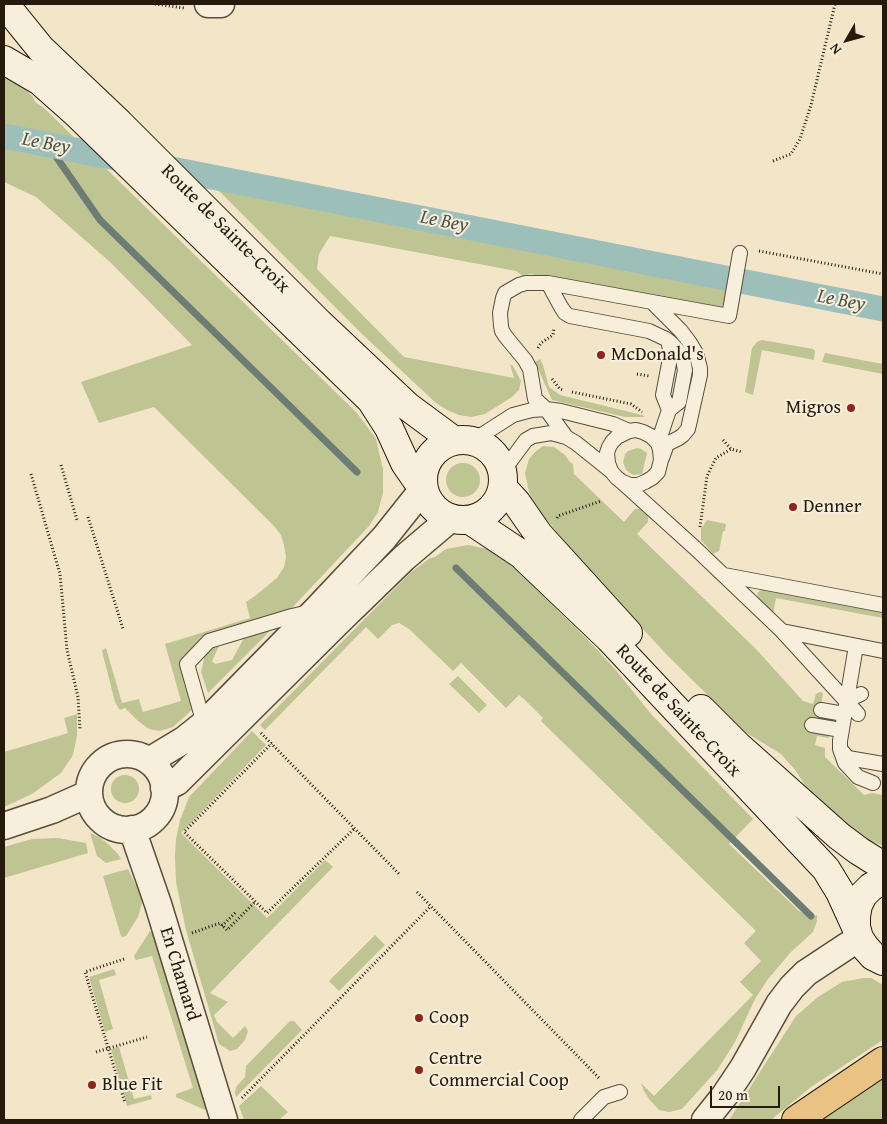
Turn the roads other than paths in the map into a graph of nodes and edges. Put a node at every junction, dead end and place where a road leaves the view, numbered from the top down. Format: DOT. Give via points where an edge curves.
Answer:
graph roads {
  1 [pos="208,4"];
  2 [pos="221,4"];
  3 [pos="6,10"];
  4 [pos="4,60"];
  5 [pos="746,251"];
  6 [pos="548,283"];
  7 [pos="653,303"];
  8 [pos="535,399"];
  9 [pos="546,409"];
  10 [pos="523,412"];
  11 [pos="629,431"];
  12 [pos="566,437"];
  13 [pos="463,440"];
  14 [pos="658,443"];
  15 [pos="662,460"];
  16 [pos="611,471"];
  17 [pos="503,479"];
  18 [pos="622,482"];
  19 [pos="423,490"];
  20 [pos="460,519"];
  21 [pos="724,575"];
  22 [pos="883,605"];
  23 [pos="315,611"];
  24 [pos="782,631"];
  25 [pos="856,646"];
  26 [pos="883,651"];
  27 [pos="861,694"];
  28 [pos="821,710"];
  29 [pos="849,710"];
  30 [pos="204,724"];
  31 [pos="812,725"];
  32 [pos="841,740"];
  33 [pos="150,762"];
  34 [pos="883,764"];
  35 [pos="873,783"];
  36 [pos="164,788"];
  37 [pos="88,794"];
  38 [pos="4,826"];
  39 [pos="132,829"];
  40 [pos="883,866"];
  41 [pos="883,880"];
  42 [pos="858,932"];
  43 [pos="883,961"];
  44 [pos="883,1061"];
  45 [pos="620,1092"];
  46 [pos="224,1120"];
  47 [pos="581,1120"];
  48 [pos="705,1120"];
  49 [pos="796,1120"];
  1 -- 2 [label="street"];
  3 -- 13 [label="main road, Route de Sainte-Croix" via="41,49 407,406"];
  4 -- 19 [label="main road, Route de Sainte-Croix" via="40,81 75,112 371,400"];
  5 -- 7 [label="lane" via="730,311"];
  6 -- 7 [label="lane"];
  6 -- 8 [label="lane" via="526,283 505,293 500,313 502,330 530,369"];
  6 -- 14 [label="lane" via="560,307 570,316 649,331 668,341 683,359 685,370 679,402 669,410"];
  7 -- 15 [label="lane" via="690,343 700,368 688,429 684,435 667,444"];
  8 -- 9 [label="lane"];
  8 -- 10 [label="lane"];
  9 -- 10 [label="lane"];
  9 -- 11 [label="lane" via="596,419"];
  9 -- 12 [label="lane"];
  10 -- 13 [label="lane"];
  11 -- 14 [label="lane" via="643,432"];
  11 -- 16 [label="lane" via="616,437 609,447"];
  12 -- 16 [label="lane"];
  12 -- 17 [label="lane" via="550,433 526,440"];
  13 -- 17 [label="main road" via="487,447 497,457"];
  13 -- 19 [label="main road" via="442,445 432,454 425,464"];
  14 -- 15 [label="lane"];
  15 -- 18 [label="lane" via="658,472 645,482 638,485"];
  16 -- 18 [label="lane"];
  17 -- 20 [label="main road" via="499,499 491,509 482,516"];
  17 -- 40 [label="main road, Route de Sainte-Croix" via="540,536 626,631 738,746 839,836"];
  18 -- 21 [label="lane"];
  19 -- 20 [label="main road" via="438,512"];
  19 -- 23 [label="street" via="384,538"];
  20 -- 36 [label="street" via="404,558 177,782"];
  20 -- 42 [label="main road, Route de Sainte-Croix" via="521,554 609,638 826,869"];
  21 -- 22 [label="lane"];
  21 -- 24 [label="lane"];
  23 -- 30 [label="street"];
  23 -- 30 [label="lane" via="209,641 187,664"];
  24 -- 25 [label="lane"];
  24 -- 29 [label="lane"];
  25 -- 26 [label="lane"];
  25 -- 29 [label="lane"];
  27 -- 29 [label="lane"];
  28 -- 29 [label="lane"];
  29 -- 32 [label="lane"];
  30 -- 33 [label="street"];
  31 -- 32 [label="lane"];
  32 -- 34 [label="lane" via="848,758"];
  32 -- 35 [label="lane" via="845,763 858,777"];
  33 -- 36 [label="street" via="160,773"];
  33 -- 37 [label="street" via="126,753 108,759 94,771"];
  36 -- 39 [label="street" via="163,802 157,814 146,824"];
  37 -- 38 [label="street"];
  37 -- 39 [label="street" via="103,822 117,828"];
  39 -- 46 [label="street, En Chamard"];
  41 -- 42 [label="main road" via="871,887 858,905"];
  42 -- 43 [label="main road, Route de Sainte-Croix" via="865,948"];
  42 -- 48 [label="street" via="792,986 725,1096"];
  44 -- 49 [label="highway"];
  45 -- 47 [label="lane" via="604,1097"];
}
